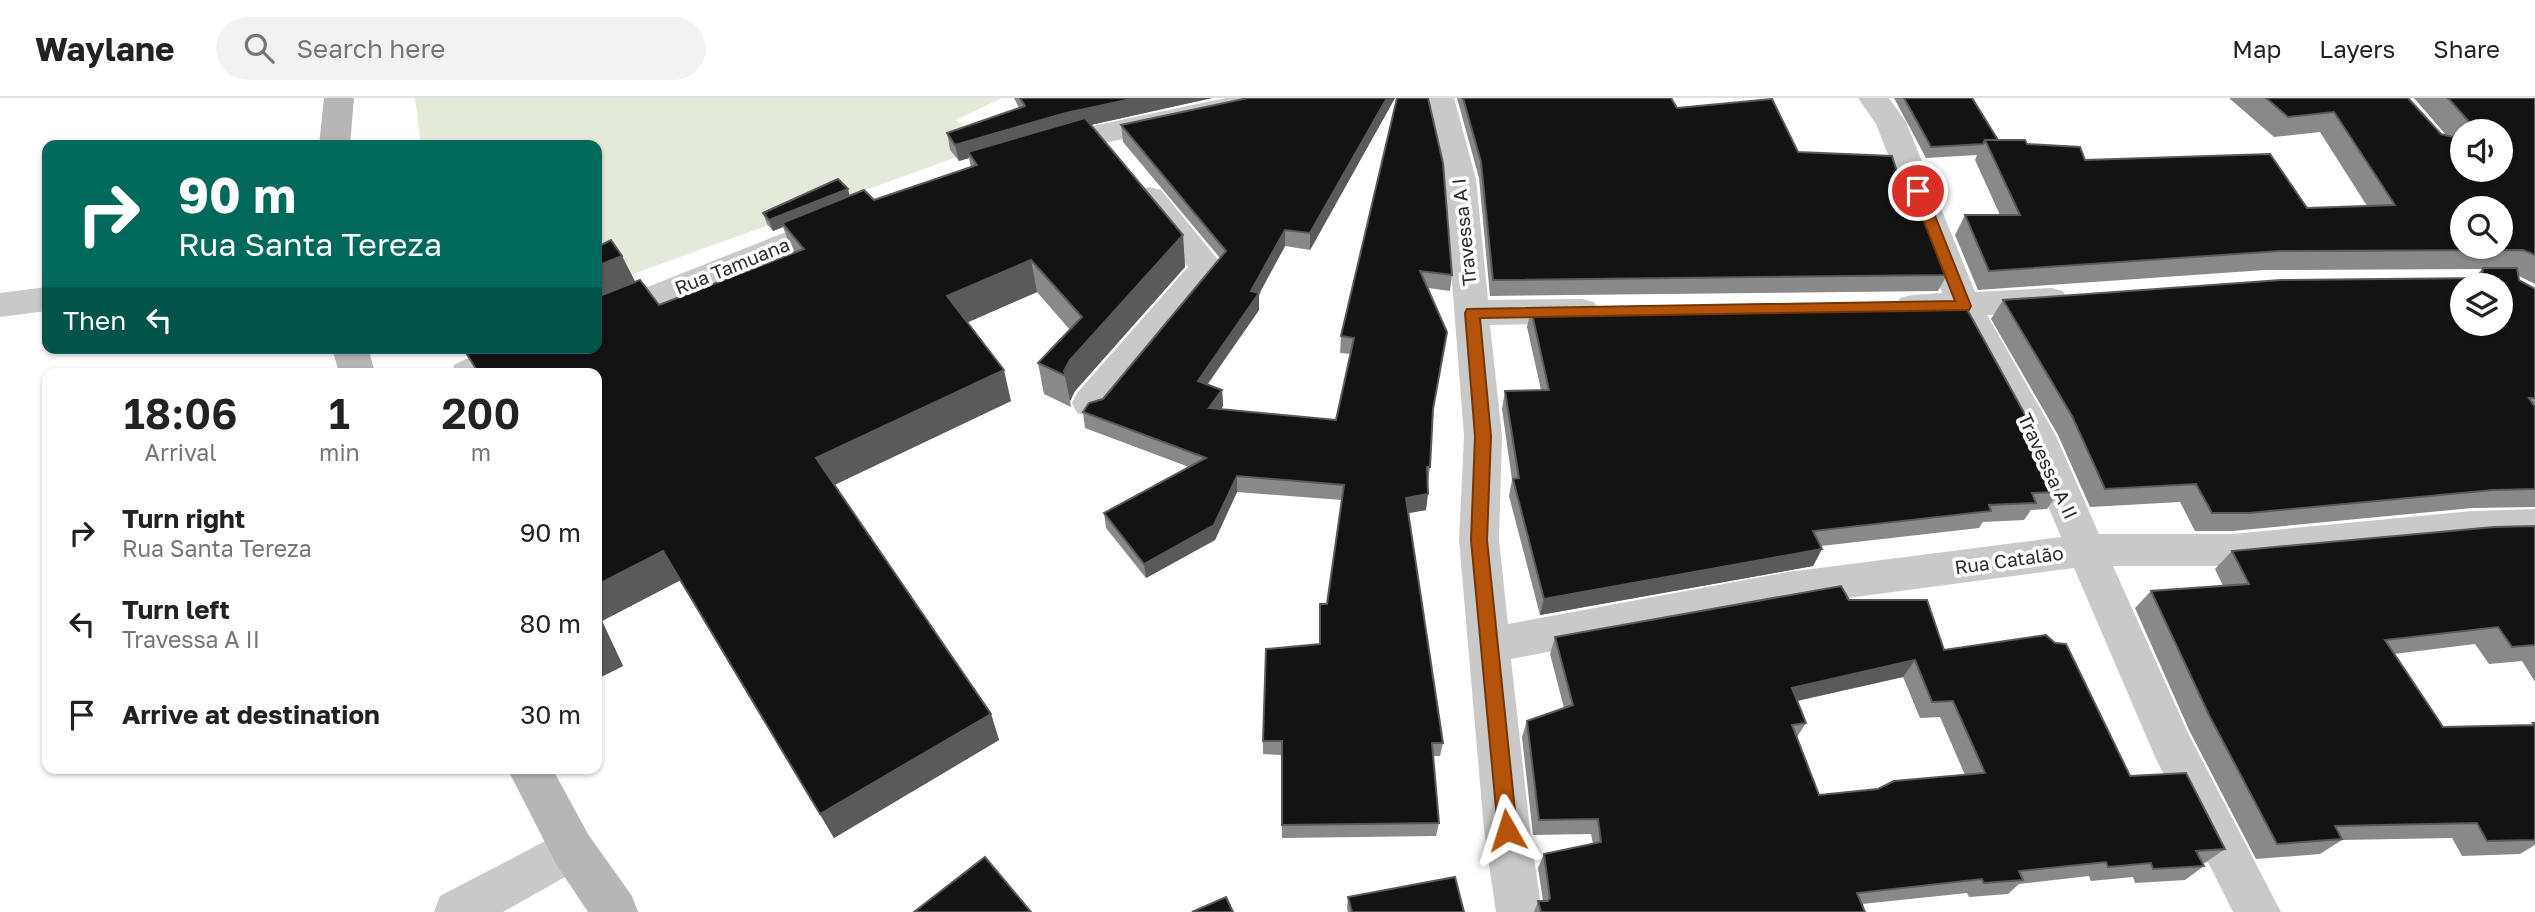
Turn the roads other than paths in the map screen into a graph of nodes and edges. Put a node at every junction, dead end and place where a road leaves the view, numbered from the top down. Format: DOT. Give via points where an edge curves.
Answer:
graph roads {
  1 [pos="339,98"];
  2 [pos="1270,98"];
  3 [pos="1439,98"];
  4 [pos="1873,98"];
  5 [pos="1097,135"];
  6 [pos="335,140"];
  7 [pos="1023,156"];
  8 [pos="871,209"];
  9 [pos="2087,298"];
  10 [pos="42,300"];
  11 [pos="0,305"];
  12 [pos="1964,306"];
  13 [pos="1882,307"];
  14 [pos="1609,311"];
  15 [pos="1472,313"];
  16 [pos="602,319"];
  17 [pos="514,354"];
  18 [pos="480,368"];
  19 [pos="1090,403"];
  20 [pos="2535,525"];
  21 [pos="2085,550"];
  22 [pos="1489,645"];
  23 [pos="532,774"];
  24 [pos="572,849"];
  25 [pos="457,912"];
  26 [pos="615,912"];
  27 [pos="1518,912"];
  28 [pos="2258,912"];
  1 -- 6 [label="street"];
  2 -- 5 [label="street"];
  3 -- 15 [label="street, Travessa A I" via="1460,179"];
  4 -- 12 [label="street, Travessa A II" via="1891,122"];
  5 -- 7 [label="street"];
  5 -- 19 [label="street" via="1207,267"];
  8 -- 16 [label="street, Rua Tamuana"];
  9 -- 12 [label="street"];
  10 -- 11 [label="street"];
  12 -- 13 [label="street"];
  12 -- 21 [label="street, Travessa A II" via="2037,436"];
  14 -- 15 [label="street"];
  15 -- 22 [label="street, Travessa A I" via="1483,436 1479,540"];
  17 -- 18 [label="street"];
  20 -- 21 [label="street, Rua Catalão" via="2232,550"];
  21 -- 22 [label="street, Rua Catalão" via="1788,589"];
  21 -- 28 [label="street, Travessa A II" via="2171,745"];
  22 -- 27 [label="street, Travessa A I"];
  23 -- 24 [label="street"];
  24 -- 25 [label="street"];
  24 -- 26 [label="street"];
}
